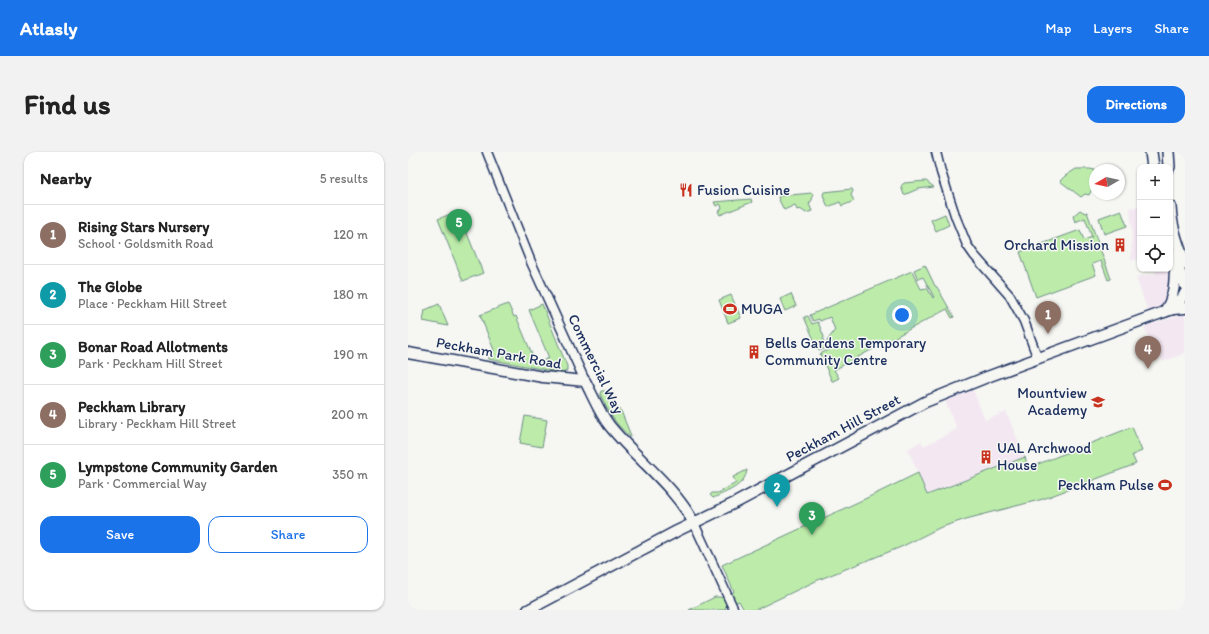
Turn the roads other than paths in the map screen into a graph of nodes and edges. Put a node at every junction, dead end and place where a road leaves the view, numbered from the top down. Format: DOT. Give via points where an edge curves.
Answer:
graph roads {
  1 [pos="487,152"];
  2 [pos="936,152"];
  3 [pos="1151,152"];
  4 [pos="1168,152"];
  5 [pos="1153,164"];
  6 [pos="1169,164"];
  7 [pos="1173,228"];
  8 [pos="1173,252"];
  9 [pos="1174,256"];
  10 [pos="1185,264"];
  11 [pos="1185,284"];
  12 [pos="1185,293"];
  13 [pos="1185,308"];
  14 [pos="1168,310"];
  15 [pos="408,352"];
  16 [pos="1038,359"];
  17 [pos="585,381"];
  18 [pos="694,523"];
  19 [pos="528,610"];
  20 [pos="734,610"];
  1 -- 17 [label="street, Commercial Way"];
  2 -- 16 [label="street" via="967,245 1010,296 1024,321"];
  3 -- 5 [label="highway"];
  4 -- 6 [label="highway"];
  7 -- 10 [label="highway"];
  8 -- 9 [label="highway"];
  9 -- 11 [label="highway"];
  9 -- 14 [label="main road" via="1175,273"];
  12 -- 14 [label="main road"];
  13 -- 14 [label="main road, Peckham Hill Street"];
  14 -- 16 [label="main road, Peckham Hill Street"];
  15 -- 17 [label="main road, Peckham Park Road" via="543,377"];
  16 -- 18 [label="main road, Peckham Hill Street" via="925,402"];
  17 -- 18 [label="main road, Commercial Way" via="607,422 670,488"];
  18 -- 19 [label="main road, Peckham Hill Street"];
  18 -- 20 [label="street, Commercial Way"];
}
